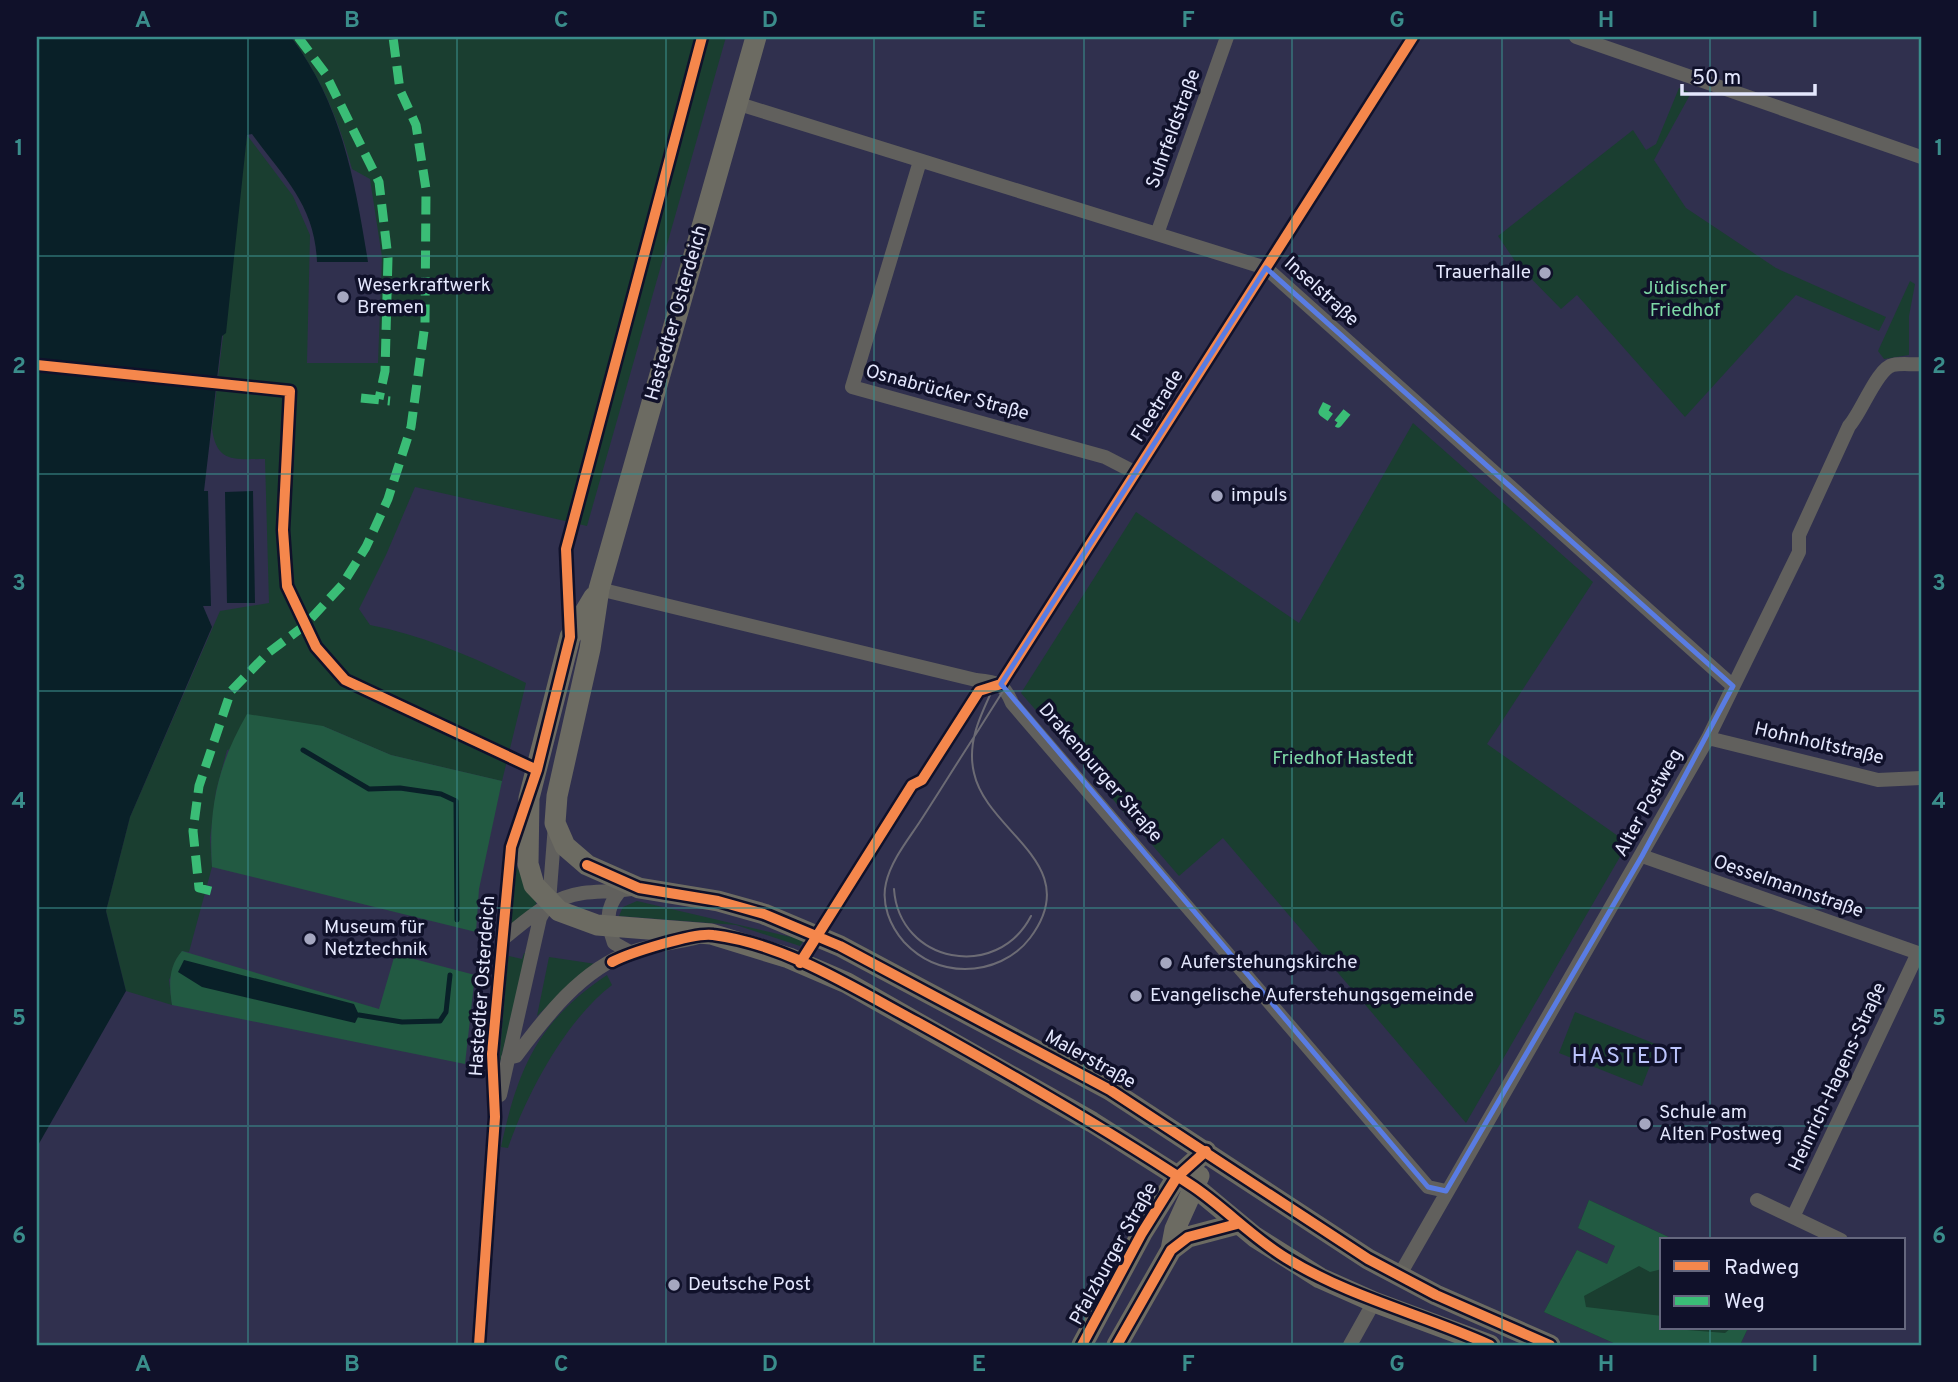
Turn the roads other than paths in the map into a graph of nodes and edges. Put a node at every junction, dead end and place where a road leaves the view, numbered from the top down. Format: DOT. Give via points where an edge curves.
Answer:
graph roads {
  1 [pos="756,37"];
  2 [pos="1227,37"];
  3 [pos="1413,37"];
  4 [pos="1576,37"];
  5 [pos="736,103"];
  6 [pos="1921,156"];
  7 [pos="920,161"];
  8 [pos="1157,234"];
  9 [pos="1266,268"];
  10 [pos="1921,364"];
  11 [pos="1136,473"];
  12 [pos="599,589"];
  13 [pos="1001,684"];
  14 [pos="1733,686"];
  15 [pos="1708,738"];
  16 [pos="1921,778"];
  17 [pos="922,780"];
  18 [pos="528,798"];
  19 [pos="555,823"];
  20 [pos="1642,856"];
  21 [pos="629,890"];
  22 [pos="549,902"];
  23 [pos="608,926"];
  24 [pos="711,934"];
  25 [pos="503,939"];
  26 [pos="630,953"];
  27 [pos="1920,954"];
  28 [pos="508,1058"];
  29 [pos="495,1117"];
  30 [pos="1206,1151"];
  31 [pos="1186,1183"];
  32 [pos="1446,1191"];
  33 [pos="1757,1200"];
  34 [pos="1793,1217"];
  35 [pos="1237,1224"];
  36 [pos="1837,1238"];
  37 [pos="1171,1250"];
  38 [pos="1399,1276"];
  39 [pos="1374,1303"];
  40 [pos="479,1345"];
  41 [pos="1082,1345"];
  42 [pos="1117,1345"];
  43 [pos="1350,1345"];
  44 [pos="1490,1345"];
  45 [pos="1550,1345"];
  1 -- 5 [label="main road, Hastedter Osterdeich"];
  2 -- 8 [label="street, Suhrfeldstraße"];
  3 -- 9 [label="street, Fleetrade"];
  4 -- 6 [label="street"];
  5 -- 7 [label="street, Inselstraße"];
  5 -- 12 [label="main road, Hastedter Osterdeich"];
  7 -- 8 [label="street, Inselstraße"];
  7 -- 11 [label="street, Osnabrücker Straße" via="852,387 1105,457"];
  8 -- 9 [label="street, Inselstraße"];
  9 -- 11 [label="street, Fleetrade"];
  9 -- 14 [label="street, Inselstraße"];
  10 -- 14 [label="street, Alter Postweg" via="1891,365 1881,371 1860,415 1849,426 1799,535 1799,552"];
  11 -- 13 [label="street, Fleetrade"];
  12 -- 13 [label="street"];
  12 -- 18 [label="main road, Hastedter Osterdeich" via="570,637"];
  12 -- 19 [label="main road, Hastedter Osterdeich" via="556,796"];
  13 -- 17 [label="street, Fleetrade" via="979,691"];
  13 -- 32 [label="street, Drakenburger Straße" via="1428,1187"];
  14 -- 15 [label="street, Alter Postweg"];
  15 -- 16 [label="street, Hohnholtstraße" via="1878,780"];
  15 -- 20 [label="street, Alter Postweg"];
  18 -- 22 [label="main road" via="528,864 534,885"];
  18 -- 25 [label="street, Hastedter Osterdeich" via="511,847"];
  19 -- 21 [label="main road, Malerstraße" via="565,846"];
  19 -- 22 [label="street, Hastedter Osterdeich"];
  20 -- 27 [label="street, Oesselmannstraße"];
  20 -- 32 [label="street, Alter Postweg"];
  21 -- 22 [label="street, Malerstraße"];
  21 -- 23 [label="street" via="610,907"];
  21 -- 30 [label="main road, Malerstraße" via="718,901 818,935 1110,1090"];
  22 -- 23 [label="main road" via="579,921"];
  22 -- 25 [label="street, Malerstraße"];
  22 -- 28 [label="street, Hastedter Osterdeich" via="540,918"];
  23 -- 24 [label="main road"];
  23 -- 26 [label="street" via="614,943"];
  24 -- 26 [label="street"];
  24 -- 31 [label="main road" via="789,958 847,984 1092,1122"];
  25 -- 29 [label="street, Hastedter Osterdeich" via="492,1054"];
  26 -- 28 [label="street" via="566,995 516,1056"];
  27 -- 34 [label="street, Heinrich-Hagens-Straße"];
  28 -- 29 [label="street, Hastedter Osterdeich"];
  29 -- 40 [label="street, Hastedter Osterdeich"];
  30 -- 31 [label="main road, Pfalzburger Straße"];
  30 -- 38 [label="main road, Malerstraße"];
  31 -- 35 [label="main road"];
  31 -- 37 [label="main road, Pfalzburger Straße"];
  31 -- 41 [label="main road, Pfalzburger Straße" via="1142,1233"];
  32 -- 38 [label="street, Alter Postweg"];
  33 -- 34 [label="street"];
  34 -- 36 [label="street"];
  35 -- 37 [label="main road" via="1188,1237"];
  35 -- 39 [label="main road" via="1308,1271"];
  37 -- 42 [label="main road, Pfalzburger Straße"];
  38 -- 45 [label="main road, Malerstraße"];
  39 -- 43 [label="street"];
  39 -- 44 [label="main road"];
}
